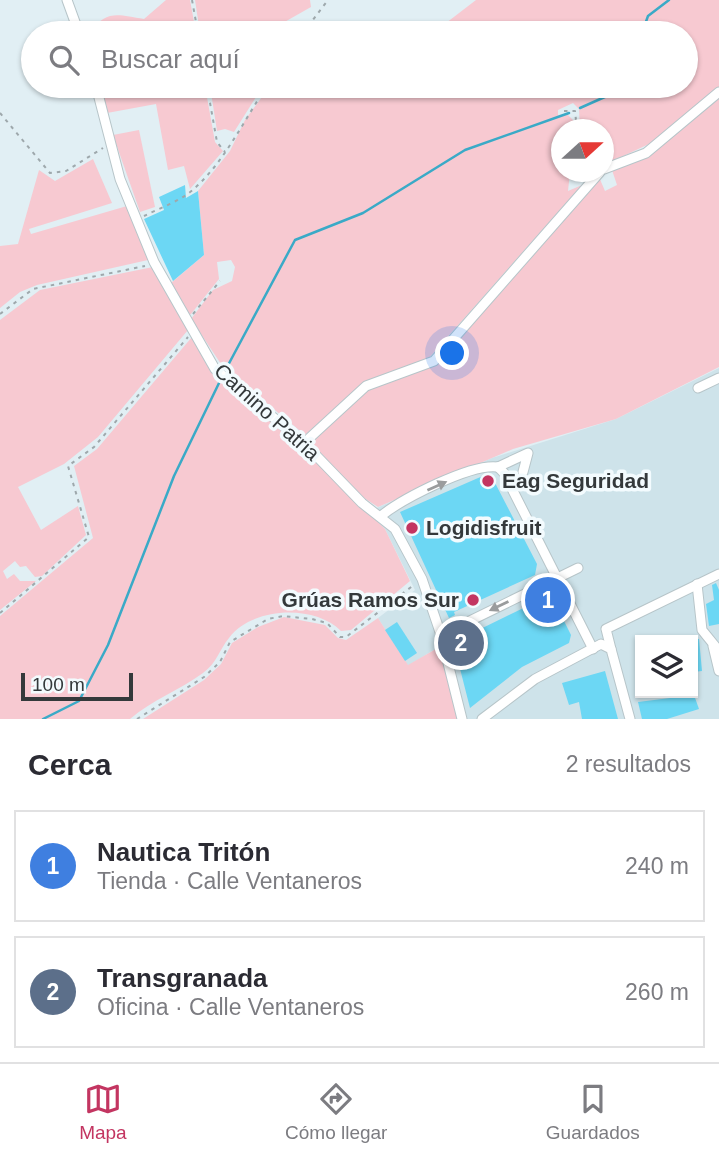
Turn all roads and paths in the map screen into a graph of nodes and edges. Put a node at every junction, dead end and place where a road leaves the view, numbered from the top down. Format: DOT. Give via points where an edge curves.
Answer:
graph roads {
  1 [pos="67,0"];
  2 [pos="192,0"];
  3 [pos="328,0"];
  4 [pos="75,21"];
  5 [pos="196,21"];
  6 [pos="312,21"];
  7 [pos="719,92"];
  8 [pos="99,98"];
  9 [pos="210,98"];
  10 [pos="260,98"];
  11 [pos="564,111"];
  12 [pos="0,113"];
  13 [pos="576,119"];
  14 [pos="110,143"];
  15 [pos="226,153"];
  16 [pos="614,165"];
  17 [pos="591,182"];
  18 [pos="137,220"];
  19 [pos="155,264"];
  20 [pos="220,281"];
  21 [pos="0,314"];
  22 [pos="186,319"];
  23 [pos="193,331"];
  24 [pos="719,378"];
  25 [pos="698,388"];
  26 [pos="304,443"];
  27 [pos="498,467"];
  28 [pos="523,472"];
  29 [pos="381,516"];
  30 [pos="578,568"];
  31 [pos="719,574"];
  32 [pos="557,578"];
  33 [pos="422,579"];
  34 [pos="697,584"];
  35 [pos="0,613"];
  36 [pos="441,635"];
  37 [pos="716,648"];
  38 [pos="593,649"];
  39 [pos="611,649"];
  40 [pos="719,671"];
  41 [pos="137,719"];
  42 [pos="462,719"];
  43 [pos="482,719"];
  44 [pos="631,719"];
  1 -- 4 [label="street"];
  2 -- 5 [label="path"];
  3 -- 6 [label="path"];
  7 -- 16 [label="street" via="646,153"];
  8 -- 14 [label="street, Camino Patria"];
  9 -- 15 [label="path" via="217,142"];
  10 -- 15 [label="path"];
  11 -- 13 [label="path" via="575,111"];
  12 -- 14 [label="path" via="50,173 66,171"];
  14 -- 18 [label="street, Camino Patria"];
  15 -- 18 [label="path" via="195,189"];
  17 -- 26 [label="street" via="434,361 366,386"];
  18 -- 19 [label="street, Camino Patria"];
  19 -- 21 [label="path" via="33,289"];
  19 -- 22 [label="street, Camino Patria"];
  20 -- 22 [label="path"];
  22 -- 23 [label="street, Camino Patria"];
  23 -- 26 [label="street, Camino Patria" via="215,369"];
  23 -- 35 [label="path" via="94,447 68,466 89,537"];
  24 -- 25 [label="street"];
  26 -- 29 [label="street, Camino Patria" via="362,503"];
  27 -- 28 [label="street" via="528,453"];
  29 -- 27 [label="street, one-way" via="469,471"];
  27 -- 32 [label="street"];
  29 -- 33 [label="street, Camino Patria" via="395,528"];
  30 -- 32 [label="street"];
  31 -- 34 [label="street"];
  32 -- 36 [label="street, one-way"];
  32 -- 38 [label="street"];
  33 -- 36 [label="street, Camino Patria"];
  33 -- 41 [label="path" via="346,637 327,623 283,616 252,626 230,642 220,662 204,677"];
  34 -- 37 [label="street" via="702,630"];
  34 -- 39 [label="street" via="606,628"];
  36 -- 42 [label="street, Camino Patria"];
  37 -- 40 [label="street"];
  38 -- 39 [label="street" via="601,644"];
  38 -- 43 [label="street" via="535,679"];
  39 -- 44 [label="street"];
}
